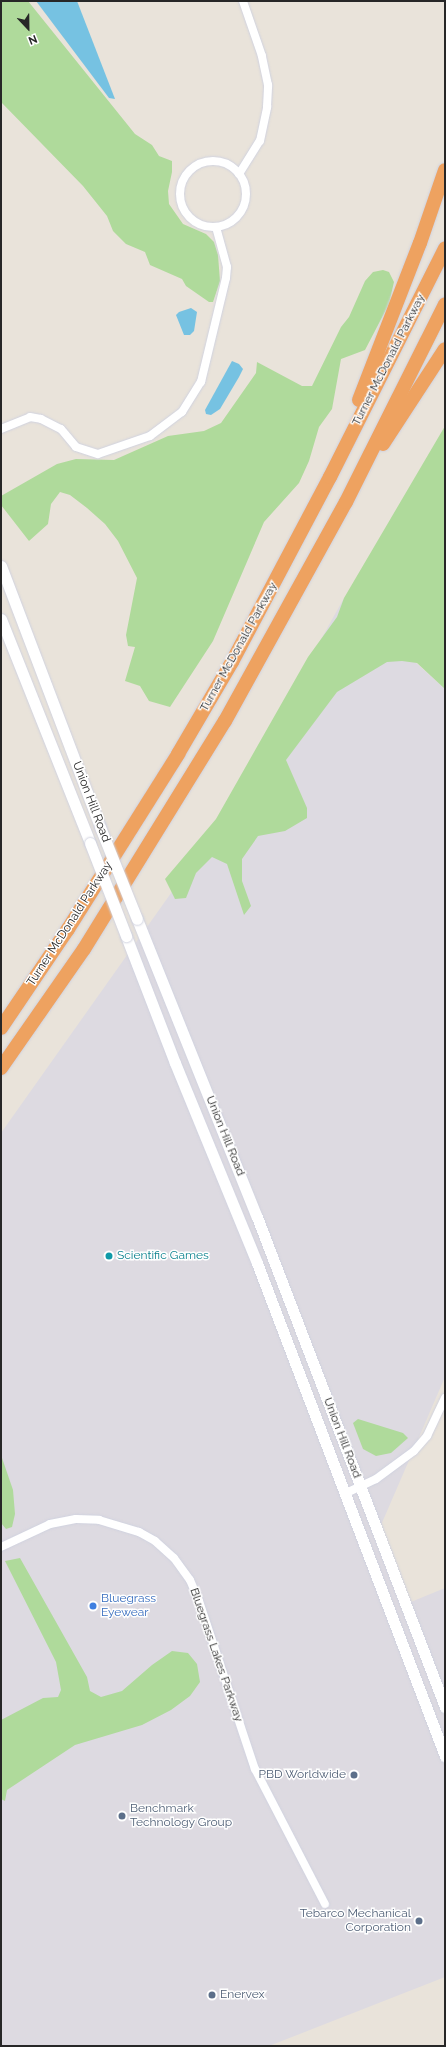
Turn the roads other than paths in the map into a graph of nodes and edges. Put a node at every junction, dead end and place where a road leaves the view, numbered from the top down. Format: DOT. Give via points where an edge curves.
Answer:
graph roads {
  1 [pos="244,1"];
  2 [pos="445,170"];
  3 [pos="239,174"];
  4 [pos="216,227"];
  5 [pos="445,248"];
  6 [pos="445,304"];
  7 [pos="445,349"];
  8 [pos="1,429"];
  9 [pos="330,477"];
  10 [pos="346,502"];
  11 [pos="1,566"];
  12 [pos="1,619"];
  13 [pos="1,1028"];
  14 [pos="1,1068"];
  15 [pos="445,1398"];
  16 [pos="361,1486"];
  17 [pos="344,1494"];
  18 [pos="1,1547"];
  19 [pos="445,1707"];
  20 [pos="445,1756"];
  21 [pos="325,1904"];
  1 -- 3 [label="street" via="268,85 267,107 260,141"];
  2 -- 9 [label="highway" via="420,243"];
  3 -- 4 [label="street" via="246,192 245,202 234,219"];
  3 -- 4 [label="street" via="231,166 209,161 198,165 183,181 181,203 186,213 205,226"];
  4 -- 8 [label="street" via="227,267 223,295 201,382 193,398 173,420 150,436 98,454 76,447 61,429 41,419 30,418"];
  5 -- 9 [label="highway, Turner McDonald Parkway"];
  6 -- 10 [label="highway, Turner McDonald Parkway"];
  7 -- 10 [label="highway"];
  9 -- 13 [label="highway, Turner McDonald Parkway" via="250,630 178,754 68,929"];
  10 -- 14 [label="highway, Turner McDonald Parkway" via="257,666 192,777 84,949"];
  11 -- 16 [label="street, Union Hill Road, bridge" via="100,827 252,1204"];
  12 -- 17 [label="street, Union Hill Road, bridge" via="175,1063 257,1263"];
  15 -- 16 [label="street" via="437,1418 421,1444 386,1474"];
  16 -- 17 [label="street"];
  16 -- 19 [label="street, Union Hill Road"];
  17 -- 20 [label="street, Union Hill Road"];
  18 -- 21 [label="street, Bluegrass Lakes Parkway" via="50,1524 99,1520 139,1532 155,1541 174,1558 190,1580 199,1601 255,1769"];
}
